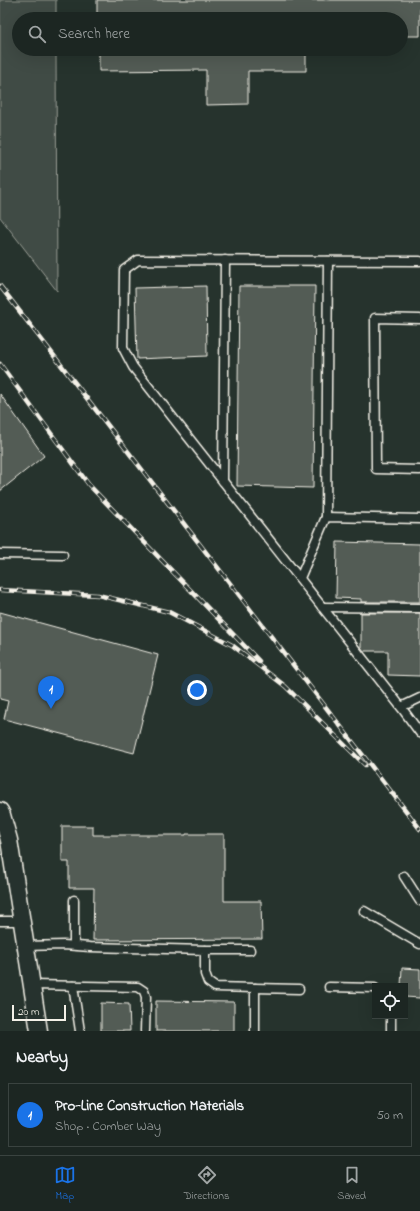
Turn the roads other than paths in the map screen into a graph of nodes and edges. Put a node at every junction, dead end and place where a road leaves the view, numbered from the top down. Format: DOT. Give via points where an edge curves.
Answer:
graph roads {
  1 [pos="225,260"];
  2 [pos="328,261"];
  3 [pos="420,261"];
  4 [pos="420,319"];
  5 [pos="420,470"];
  6 [pos="223,481"];
  7 [pos="326,518"];
  8 [pos="420,519"];
  9 [pos="0,554"];
  10 [pos="63,555"];
  11 [pos="300,578"];
  12 [pos="322,608"];
  13 [pos="420,608"];
  14 [pos="420,698"];
  15 [pos="401,707"];
  16 [pos="420,733"];
  17 [pos="0,812"];
  18 [pos="4,840"];
  19 [pos="404,876"];
  20 [pos="74,900"];
  21 [pos="420,901"];
  22 [pos="364,911"];
  23 [pos="0,921"];
  24 [pos="22,921"];
  25 [pos="420,944"];
  26 [pos="74,945"];
  27 [pos="25,946"];
  28 [pos="204,950"];
  29 [pos="250,950"];
  30 [pos="32,985"];
  31 [pos="73,986"];
  32 [pos="329,987"];
  33 [pos="256,988"];
  34 [pos="372,988"];
  35 [pos="299,989"];
  36 [pos="391,1019"];
  37 [pos="40,1031"];
  38 [pos="80,1031"];
  39 [pos="145,1031"];
  40 [pos="255,1031"];
  41 [pos="391,1031"];
  1 -- 2 [label="lane"];
  1 -- 6 [label="lane"];
  1 -- 6 [label="lane" via="138,260 124,270 123,348 133,367"];
  2 -- 3 [label="lane"];
  2 -- 7 [label="lane"];
  4 -- 5 [label="lane" via="375,318 376,469"];
  6 -- 11 [label="lane"];
  7 -- 8 [label="lane"];
  7 -- 11 [label="lane"];
  9 -- 10 [label="lane"];
  11 -- 12 [label="lane"];
  12 -- 13 [label="lane"];
  12 -- 15 [label="lane"];
  14 -- 15 [label="lane"];
  15 -- 16 [label="lane"];
  17 -- 18 [label="street"];
  18 -- 24 [label="street"];
  19 -- 21 [label="lane"];
  20 -- 26 [label="lane"];
  22 -- 25 [label="lane"];
  23 -- 24 [label="lane"];
  24 -- 27 [label="street"];
  26 -- 27 [label="lane"];
  26 -- 28 [label="lane"];
  27 -- 30 [label="street"];
  28 -- 29 [label="lane"];
  28 -- 33 [label="lane" via="208,982 215,987"];
  30 -- 31 [label="lane"];
  30 -- 37 [label="street"];
  31 -- 38 [label="lane"];
  31 -- 39 [label="lane" via="138,987 144,991 146,997"];
  32 -- 34 [label="lane"];
  33 -- 35 [label="lane"];
  33 -- 40 [label="lane"];
  36 -- 41 [label="lane"];
}
